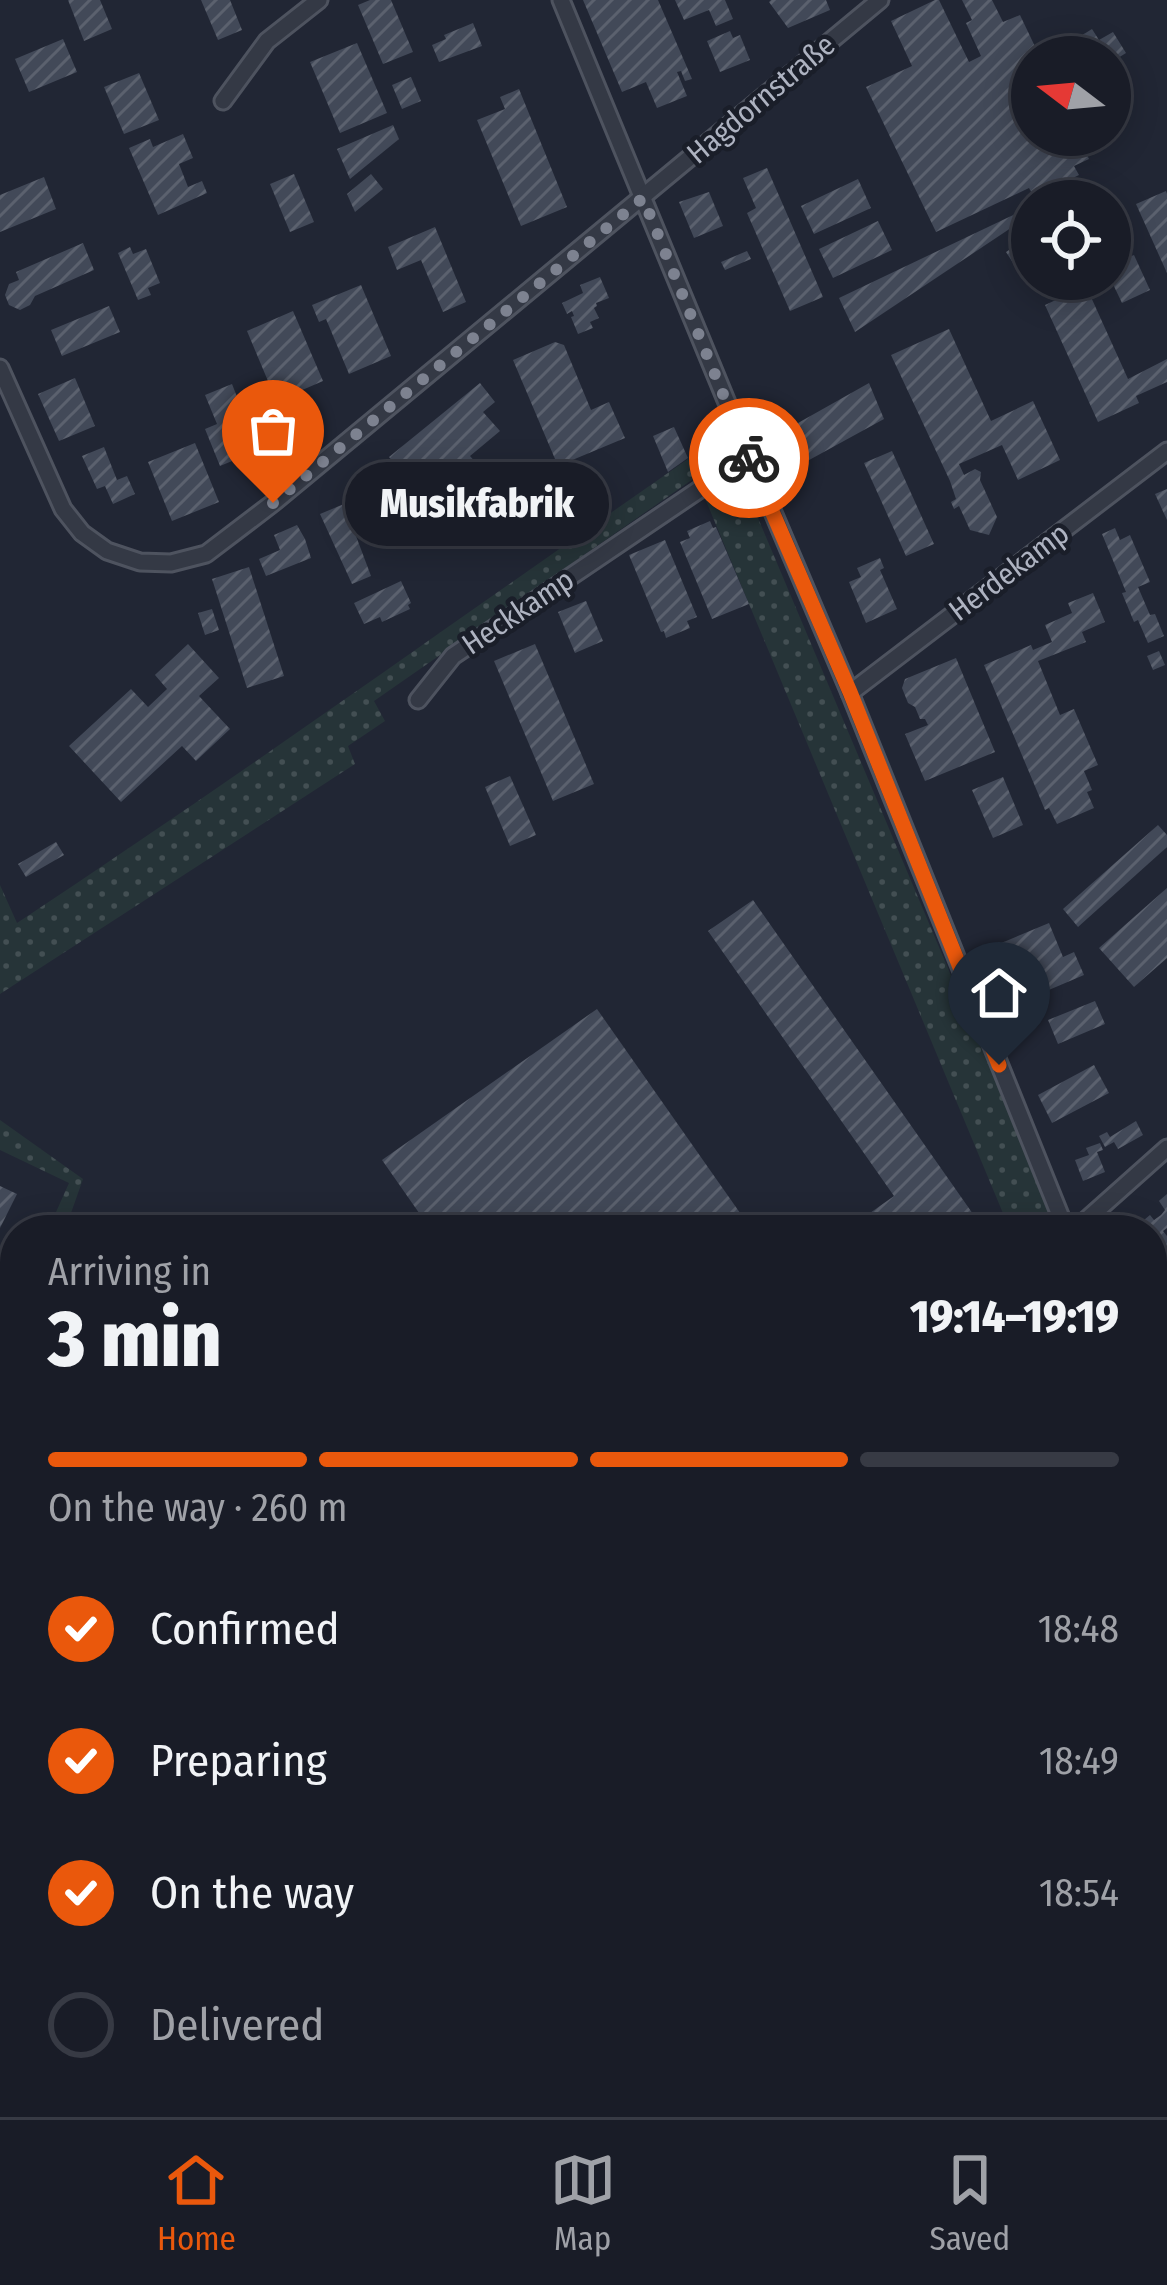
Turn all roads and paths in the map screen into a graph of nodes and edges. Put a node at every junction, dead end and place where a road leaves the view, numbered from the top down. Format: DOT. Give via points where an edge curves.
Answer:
graph roads {
  1 [pos="319,0"];
  2 [pos="561,0"];
  3 [pos="880,0"];
  4 [pos="224,101"];
  5 [pos="643,198"];
  6 [pos="0,368"];
  7 [pos="1167,452"];
  8 [pos="749,457"];
  9 [pos="850,692"];
  10 [pos="418,700"];
  11 [pos="1167,1148"];
  12 [pos="1060,1215"];
  13 [pos="1093,1215"];
  1 -- 4 [label="street" via="267,41"];
  2 -- 5 [label="street"];
  3 -- 5 [label="street, Hagdornstraße"];
  5 -- 6 [label="street, Hagdornstraße" via="206,554 140,562 82,533 63,509"];
  5 -- 8 [label="street"];
  7 -- 9 [label="street, Herdekamp"];
  8 -- 9 [label="street"];
  8 -- 10 [label="street, Heckkamp" via="453,656"];
  9 -- 12 [label="street"];
  11 -- 13 [label="street"];
}
